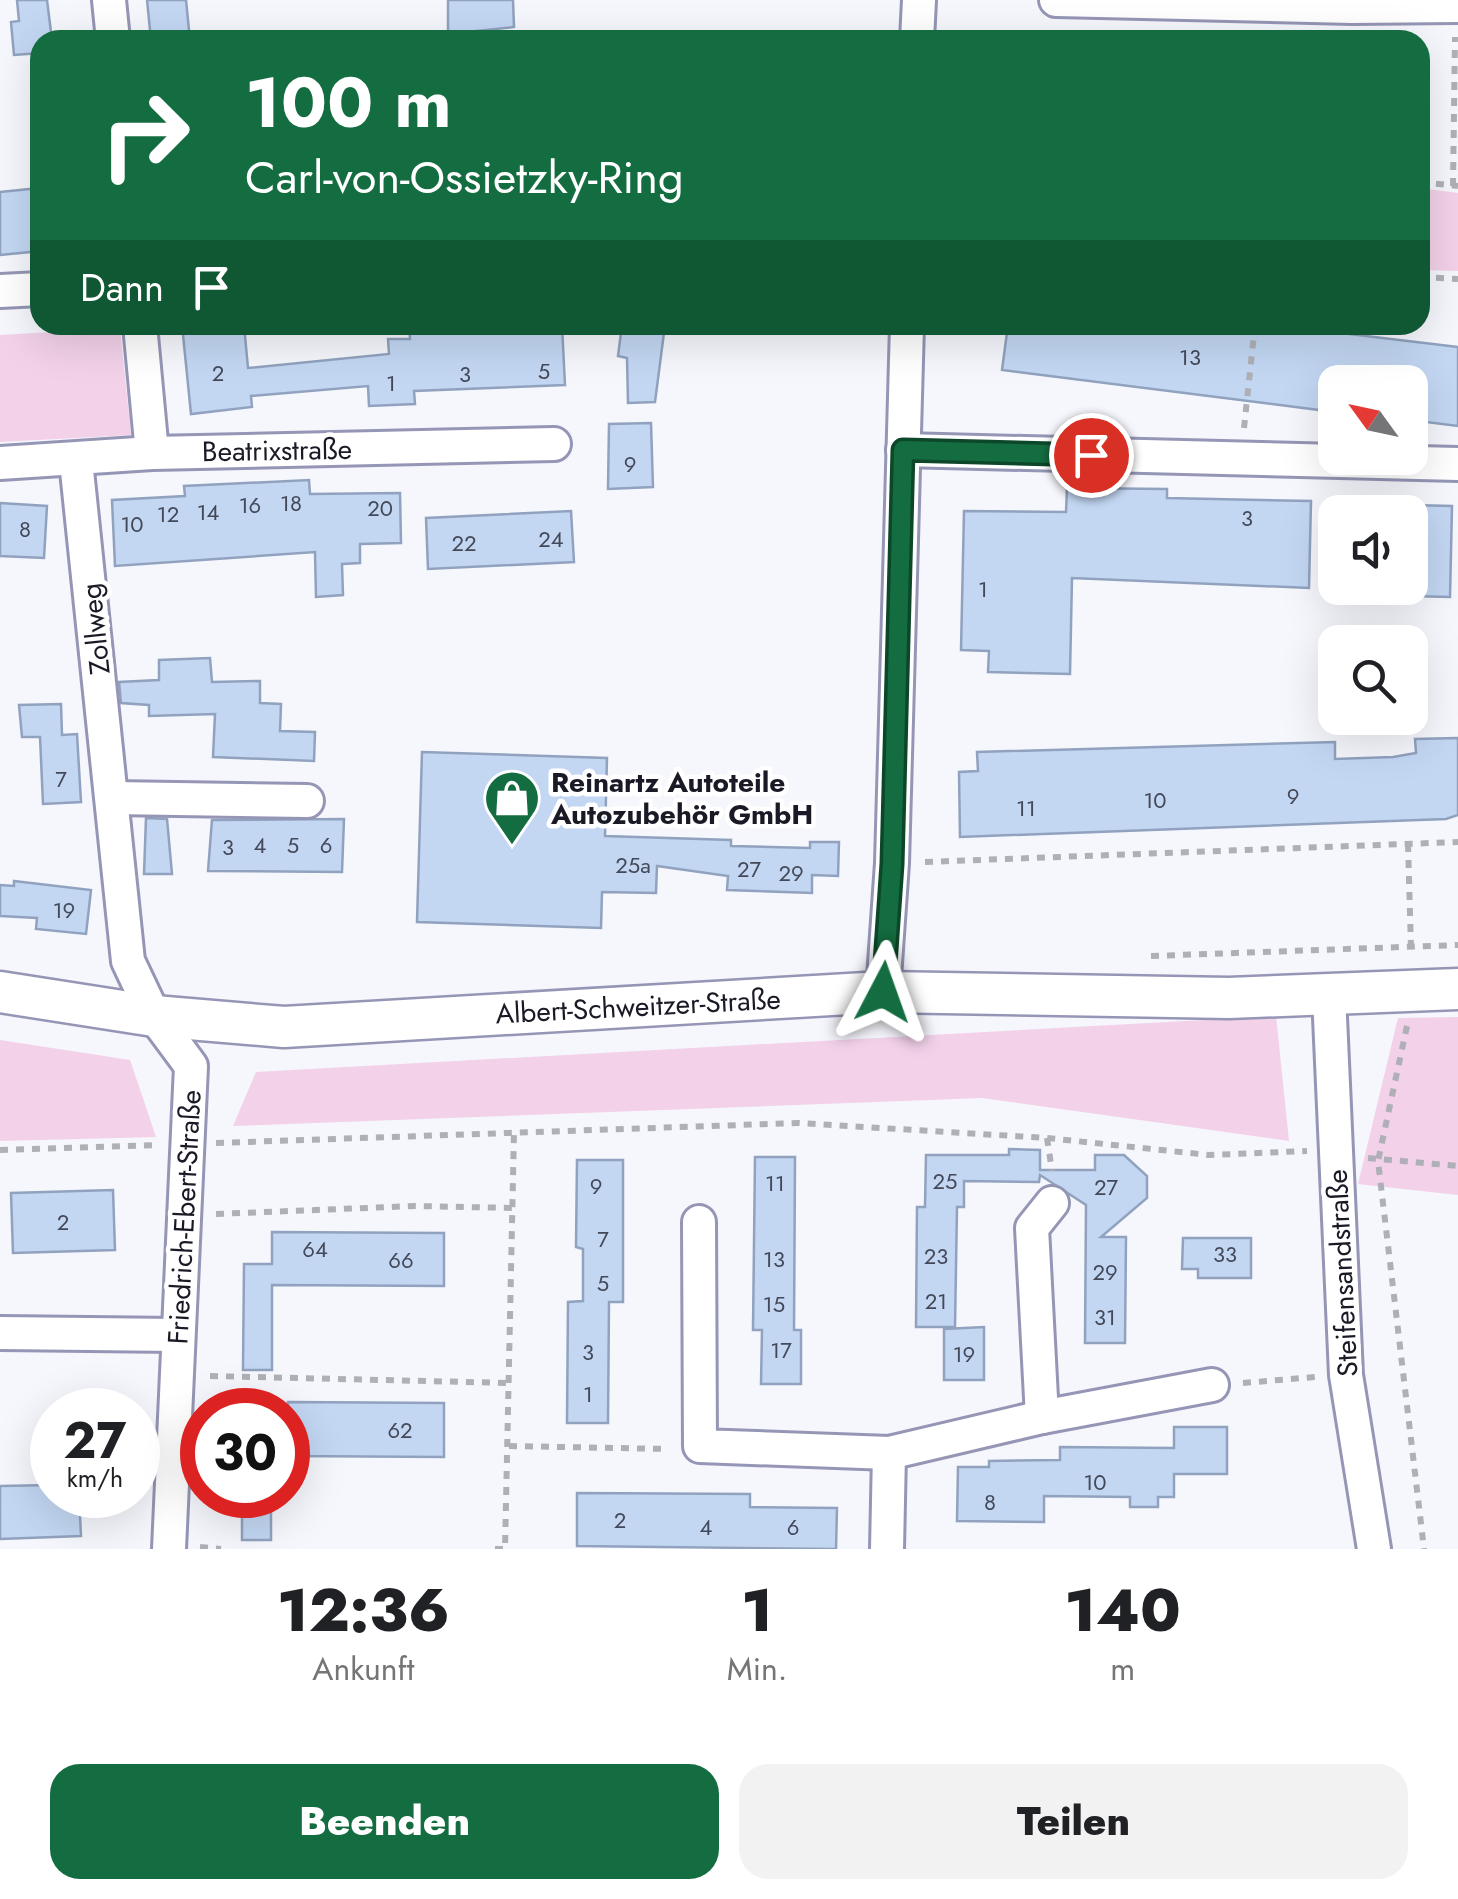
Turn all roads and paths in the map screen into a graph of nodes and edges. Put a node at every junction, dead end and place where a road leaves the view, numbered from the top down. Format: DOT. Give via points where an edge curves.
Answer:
graph roads {
  1 [pos="109,0"];
  2 [pos="919,0"];
  3 [pos="1056,0"];
  4 [pos="1352,3"];
  5 [pos="1457,6"];
  6 [pos="112,30"];
  7 [pos="918,30"];
  8 [pos="1430,183"];
  9 [pos="1456,186"];
  10 [pos="1430,278"];
  11 [pos="1458,279"];
  12 [pos="30,289"];
  13 [pos="0,290"];
  14 [pos="141,335"];
  15 [pos="907,335"];
  16 [pos="1254,335"];
  17 [pos="554,444"];
  18 [pos="903,450"];
  19 [pos="152,453"];
  20 [pos="1241,459"];
  21 [pos="76,461"];
  22 [pos="0,463"];
  23 [pos="1458,464"];
  24 [pos="113,798"];
  25 [pos="307,800"];
  26 [pos="1458,842"];
  27 [pos="1408,844"];
  28 [pos="892,864"];
  29 [pos="1411,948"];
  30 [pos="1458,990"];
  31 [pos="0,992"];
  32 [pos="883,992"];
  33 [pos="1414,993"];
  34 [pos="1328,995"];
  35 [pos="154,1016"];
  36 [pos="514,1131"];
  37 [pos="186,1144"];
  38 [pos="1336,1149"];
  39 [pos="0,1150"];
  40 [pos="1378,1161"];
  41 [pos="1458,1166"];
  42 [pos="1052,1204"];
  43 [pos="515,1208"];
  44 [pos="183,1215"];
  45 [pos="699,1222"];
  46 [pos="0,1333"];
  47 [pos="178,1335"];
  48 [pos="1346,1375"];
  49 [pos="177,1376"];
  50 [pos="509,1383"];
  51 [pos="1212,1386"];
  52 [pos="1042,1416"];
  53 [pos="510,1446"];
  54 [pos="700,1446"];
  55 [pos="889,1453"];
  56 [pos="169,1549"];
  57 [pos="495,1549"];
  58 [pos="888,1549"];
  59 [pos="1374,1549"];
  60 [pos="1424,1549"];
  1 -- 6 [label="street"];
  2 -- 7 [label="street"];
  3 -- 4 [label="street"];
  4 -- 5 [label="street"];
  5 -- 9 [label="path"];
  8 -- 9 [label="path"];
  10 -- 11 [label="path"];
  12 -- 13 [label="street"];
  14 -- 19 [label="street"];
  15 -- 18 [label="street"];
  16 -- 20 [label="path"];
  17 -- 19 [label="street, Beatrixstraße"];
  18 -- 20 [label="street"];
  18 -- 28 [label="street"];
  19 -- 21 [label="street, Beatrixstraße"];
  20 -- 23 [label="street"];
  21 -- 22 [label="street, Beatrixstraße"];
  21 -- 24 [label="street, Zollweg"];
  24 -- 25 [label="street"];
  24 -- 35 [label="street, Zollweg" via="128,961"];
  26 -- 27 [label="path"];
  27 -- 28 [label="path"];
  27 -- 29 [label="path"];
  28 -- 32 [label="street"];
  30 -- 33 [label="street, Albert-Schweitzer-Straße"];
  31 -- 35 [label="street, Albert-Schweitzer-Straße"];
  32 -- 34 [label="street, Albert-Schweitzer-Straße"];
  32 -- 35 [label="street, Albert-Schweitzer-Straße" via="284,1027"];
  33 -- 34 [label="street, Albert-Schweitzer-Straße"];
  33 -- 40 [label="path"];
  34 -- 38 [label="street, Steifensandstraße"];
  35 -- 37 [label="street, Friedrich-Ebert-Straße" via="192,1066"];
  36 -- 37 [label="path"];
  36 -- 38 [label="path" via="798,1123 1210,1155"];
  36 -- 43 [label="path"];
  37 -- 39 [label="path"];
  37 -- 44 [label="street, Friedrich-Ebert-Straße"];
  38 -- 40 [label="path"];
  38 -- 48 [label="street, Steifensandstraße"];
  40 -- 41 [label="path"];
  40 -- 60 [label="path"];
  42 -- 52 [label="street" via="1032,1228"];
  43 -- 44 [label="path"];
  43 -- 50 [label="path"];
  44 -- 47 [label="street, Friedrich-Ebert-Straße"];
  45 -- 54 [label="street"];
  46 -- 47 [label="street"];
  47 -- 49 [label="street, Friedrich-Ebert-Straße"];
  48 -- 51 [label="path"];
  48 -- 59 [label="street, Steifensandstraße"];
  49 -- 50 [label="path"];
  49 -- 56 [label="street, Friedrich-Ebert-Straße"];
  50 -- 53 [label="path"];
  51 -- 52 [label="street"];
  52 -- 55 [label="street"];
  53 -- 54 [label="path" via="647,1452"];
  53 -- 57 [label="path" via="506,1549"];
  54 -- 55 [label="street"];
  55 -- 58 [label="street"];
}
